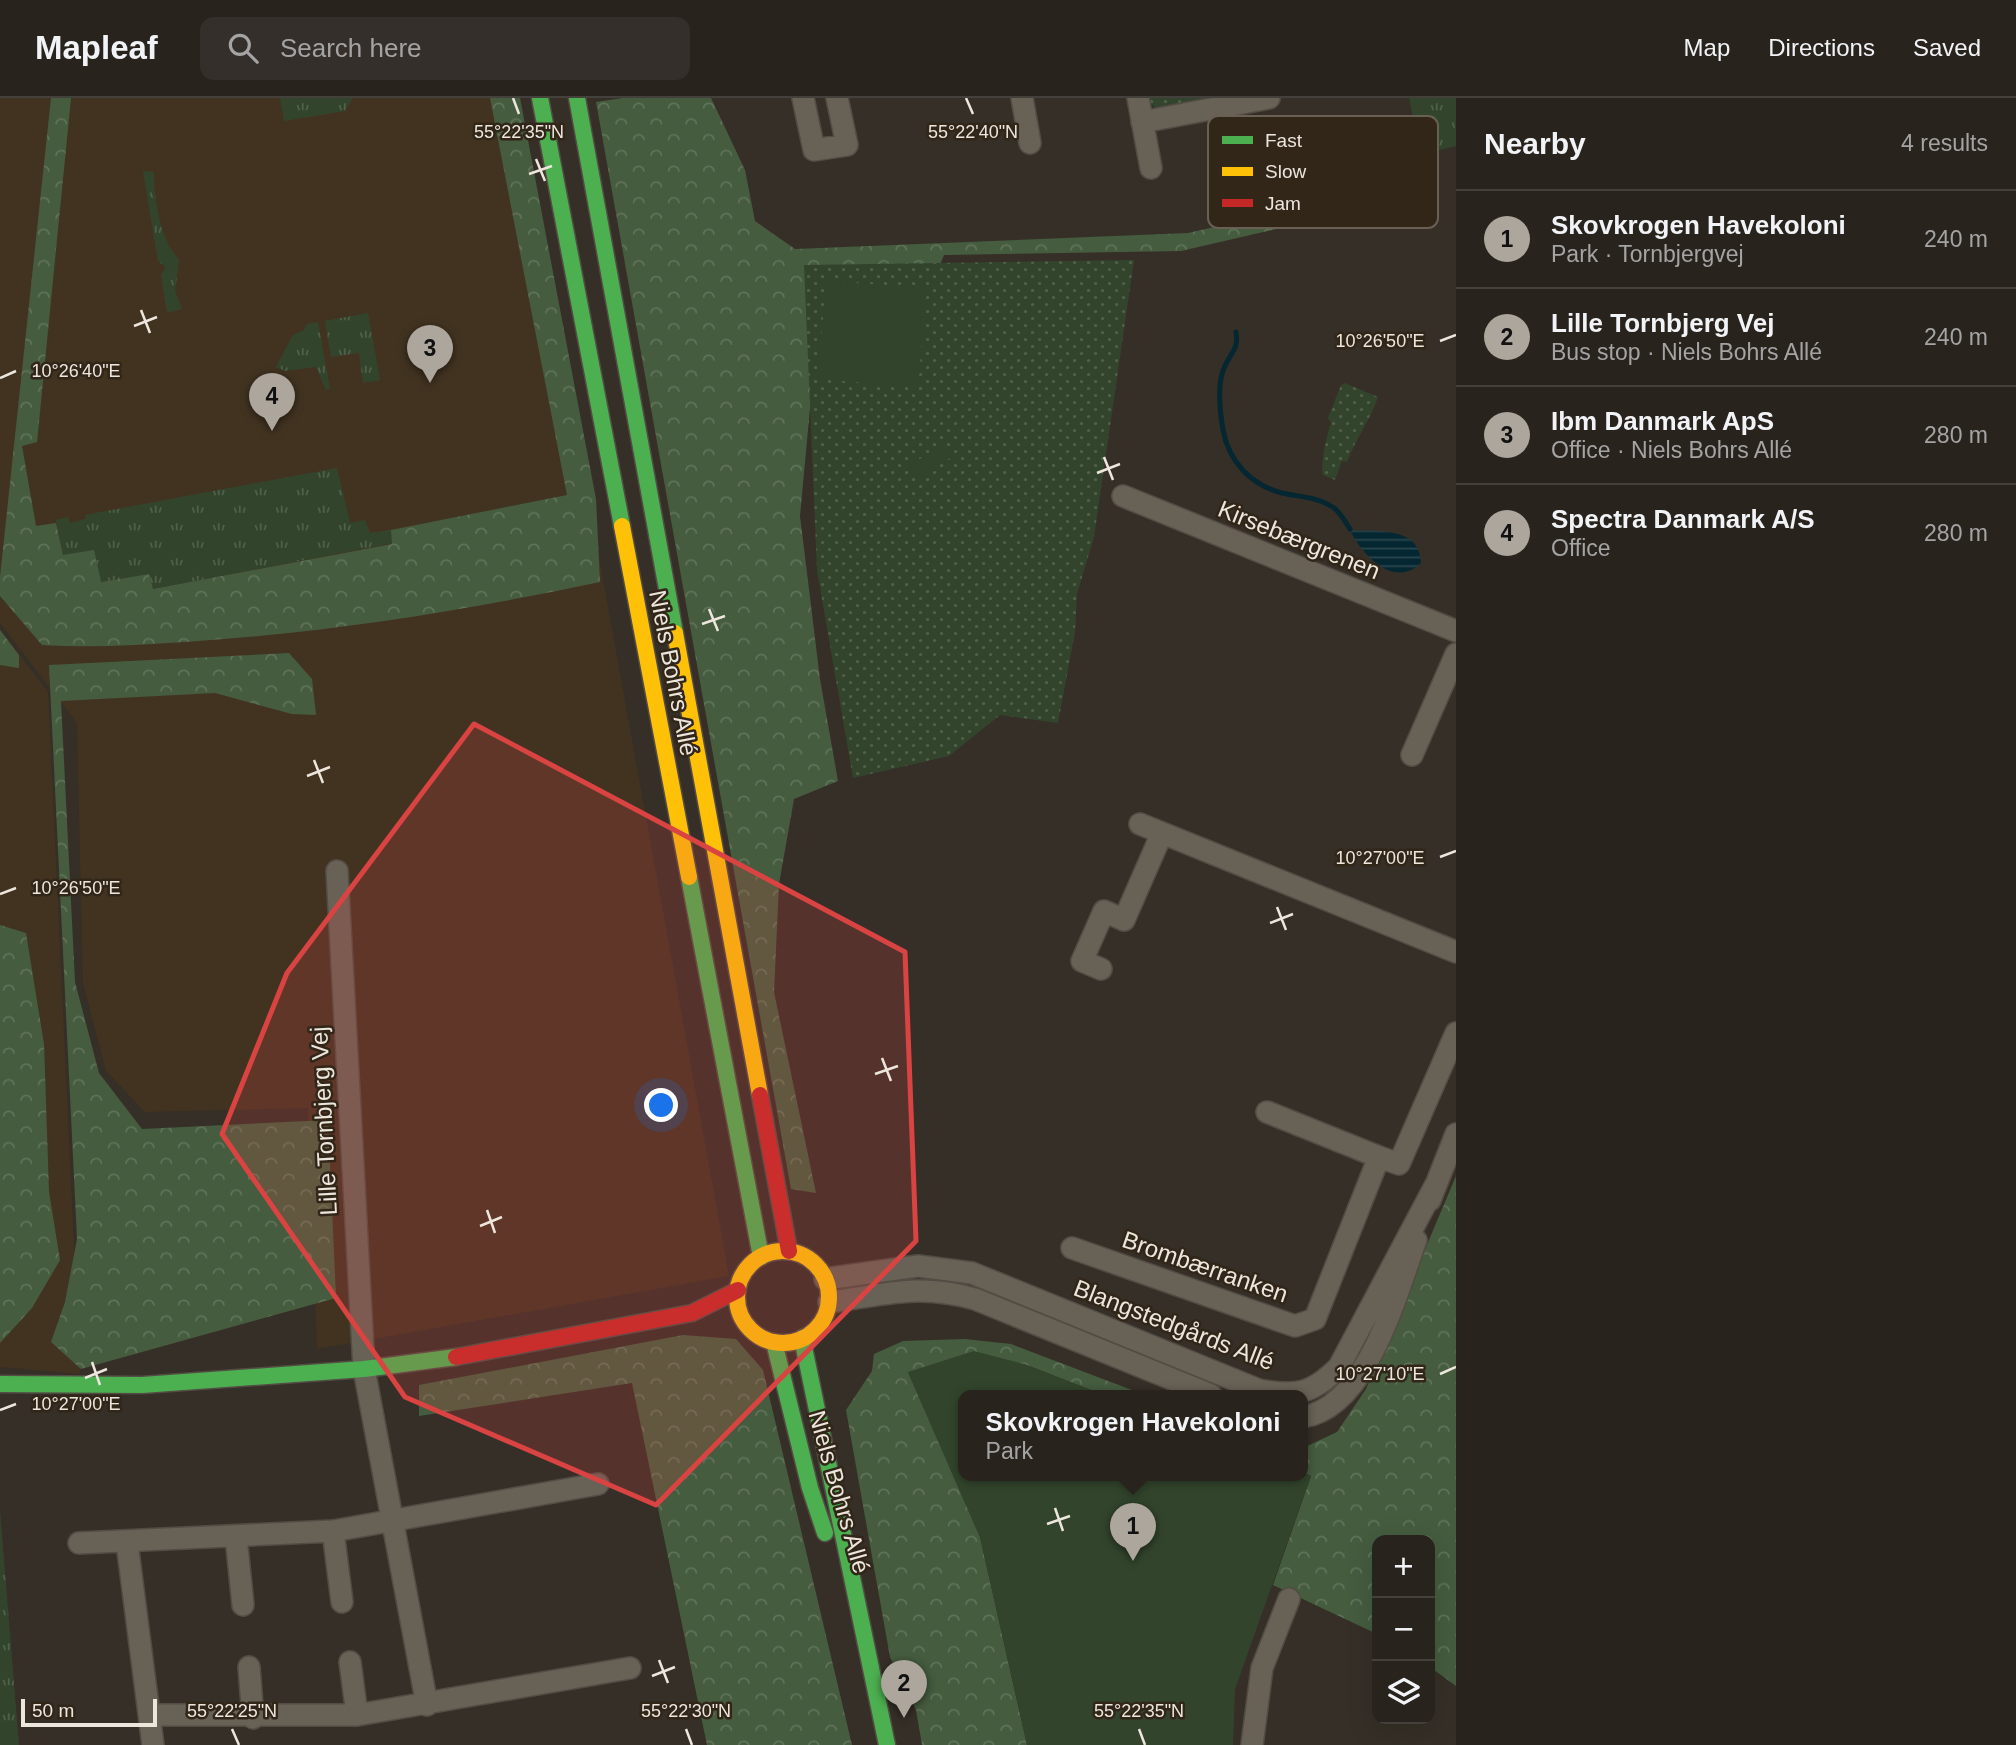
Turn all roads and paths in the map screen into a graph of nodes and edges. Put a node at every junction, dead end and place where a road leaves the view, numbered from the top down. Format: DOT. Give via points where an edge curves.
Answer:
graph roads {
  1 [pos="540,98"];
  2 [pos="563,98"];
  3 [pos="577,98"];
  4 [pos="803,98"];
  5 [pos="837,98"];
  6 [pos="1022,98"];
  7 [pos="1138,98"];
  8 [pos="1269,98"];
  9 [pos="1142,122"];
  10 [pos="1030,143"];
  11 [pos="1151,168"];
  12 [pos="594,193"];
  13 [pos="1123,496"];
  14 [pos="1456,631"];
  15 [pos="1456,654"];
  16 [pos="1412,755"];
  17 [pos="1140,824"];
  18 [pos="1161,833"];
  19 [pos="337,871"];
  20 [pos="1456,952"];
  21 [pos="1101,969"];
  22 [pos="1456,1033"];
  23 [pos="1267,1112"];
  24 [pos="1456,1133"];
  25 [pos="1379,1157"];
  26 [pos="1434,1186"];
  27 [pos="1072,1248"];
  28 [pos="789,1251"];
  29 [pos="761,1257"];
  30 [pos="825,1279"];
  31 [pos="738,1290"];
  32 [pos="829,1302"];
  33 [pos="692,1313"];
  34 [pos="742,1317"];
  35 [pos="802,1338"];
  36 [pos="774,1342"];
  37 [pos="364,1369"];
  38 [pos="0,1384"];
  39 [pos="1199,1390"];
  40 [pos="1259,1390"];
  41 [pos="1308,1391"];
  42 [pos="1308,1415"];
  43 [pos="598,1484"];
  44 [pos="392,1522"];
  45 [pos="333,1531"];
  46 [pos="236,1537"];
  47 [pos="79,1543"];
  48 [pos="127,1543"];
  49 [pos="1289,1599"];
  50 [pos="342,1602"];
  51 [pos="243,1605"];
  52 [pos="866,1653"];
  53 [pos="350,1662"];
  54 [pos="249,1667"];
  55 [pos="630,1668"];
  56 [pos="427,1706"];
  57 [pos="149,1715"];
  58 [pos="357,1716"];
  59 [pos="253,1717"];
  60 [pos="153,1745"];
  61 [pos="887,1745"];
  62 [pos="1252,1745"];
  1 -- 29 [label="street, Niels Bohrs Allé"];
  2 -- 12 [label="street"];
  3 -- 12 [label="street, Niels Bohrs Allé"];
  4 -- 5 [label="street" via="814,150 847,145"];
  6 -- 10 [label="street"];
  7 -- 9 [label="street"];
  8 -- 9 [label="street"];
  9 -- 11 [label="street"];
  12 -- 28 [label="street, Niels Bohrs Allé"];
  13 -- 14 [label="street, Kirsebærgrenen"];
  15 -- 16 [label="street"];
  17 -- 18 [label="street"];
  18 -- 20 [label="street"];
  18 -- 21 [label="street" via="1124,919 1104,911 1082,961"];
  19 -- 37 [label="street, Lille Tornbjerg Vej"];
  22 -- 25 [label="street" via="1399,1164"];
  23 -- 25 [label="street"];
  24 -- 26 [label="street, Blangstedgårds Allé"];
  25 -- 27 [label="street, Brombærranken" via="1315,1319 1295,1326"];
  26 -- 41 [label="street, Blangstedgårds Allé" via="1339,1367 1323,1384"];
  26 -- 42 [label="street, Blangstedgårds Allé" via="1362,1375 1329,1409"];
  28 -- 29 [label="street"];
  28 -- 30 [label="street" via="810,1260"];
  29 -- 31 [label="street" via="746,1271"];
  30 -- 32 [label="street"];
  30 -- 40 [label="street, Blangstedgårds Allé" via="918,1266 972,1273"];
  31 -- 33 [label="street"];
  31 -- 34 [label="street"];
  32 -- 35 [label="street" via="820,1324"];
  32 -- 39 [label="street, Blangstedgårds Allé" via="918,1289 943,1290"];
  33 -- 34 [label="street"];
  33 -- 37 [label="street" via="497,1351"];
  34 -- 36 [label="street" via="755,1333"];
  35 -- 36 [label="street"];
  35 -- 52 [label="street, Niels Bohrs Allé"];
  36 -- 52 [label="street, Niels Bohrs Allé" via="810,1488"];
  37 -- 38 [label="street" via="142,1385"];
  37 -- 44 [label="street, Lille Tornbjerg Vej"];
  43 -- 44 [label="street"];
  44 -- 45 [label="street"];
  44 -- 56 [label="street, Lille Tornbjerg Vej"];
  45 -- 46 [label="street"];
  45 -- 50 [label="street"];
  46 -- 48 [label="street"];
  46 -- 51 [label="street"];
  47 -- 48 [label="street"];
  48 -- 57 [label="street"];
  49 -- 62 [label="street" via="1262,1668"];
  52 -- 61 [label="street, Niels Bohrs Allé"];
  53 -- 58 [label="street"];
  54 -- 59 [label="street"];
  55 -- 56 [label="street"];
  56 -- 58 [label="street"];
  57 -- 59 [label="street"];
  57 -- 60 [label="street"];
  58 -- 59 [label="street"];
}
